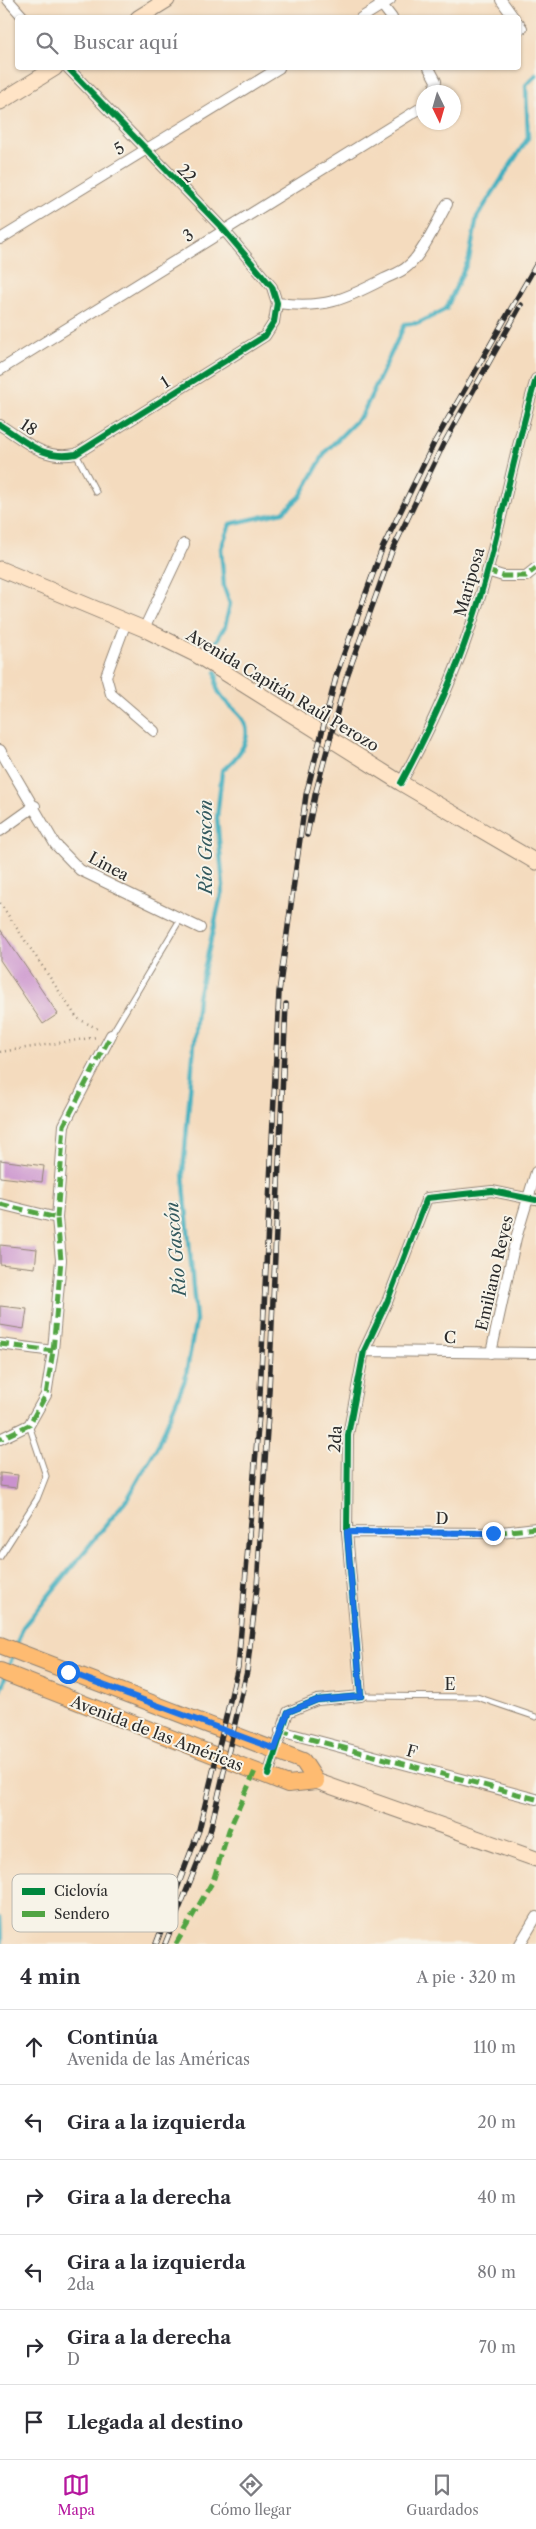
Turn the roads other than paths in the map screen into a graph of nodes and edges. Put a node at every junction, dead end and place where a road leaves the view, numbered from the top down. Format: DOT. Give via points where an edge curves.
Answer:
graph roads {
  1 [pos="8,0"];
  2 [pos="167,0"];
  3 [pos="501,0"];
  4 [pos="384,1"];
  5 [pos="21,15"];
  6 [pos="143,15"];
  7 [pos="365,15"];
  8 [pos="391,15"];
  9 [pos="512,15"];
  10 [pos="52,70"];
  11 [pos="70,70"];
  12 [pos="276,70"];
  13 [pos="430,70"];
  14 [pos="435,85"];
  15 [pos="0,102"];
  16 [pos="416,112"];
  17 [pos="146,149"];
  18 [pos="447,204"];
  19 [pos="224,230"];
  20 [pos="0,239"];
  21 [pos="278,303"];
  22 [pos="0,370"];
  23 [pos="536,379"];
  24 [pos="0,425"];
  25 [pos="44,453"];
  26 [pos="76,454"];
  27 [pos="96,492"];
  28 [pos="184,544"];
  29 [pos="536,568"];
  30 [pos="0,569"];
  31 [pos="487,572"];
  32 [pos="126,622"];
  33 [pos="144,629"];
  34 [pos="154,731"];
  35 [pos="0,750"];
  36 [pos="401,783"];
  37 [pos="34,806"];
  38 [pos="0,831"];
  39 [pos="536,862"];
  40 [pos="180,918"];
  41 [pos="200,928"];
  42 [pos="110,1035"];
  43 [pos="536,1172"];
  44 [pos="532,1199"];
  45 [pos="0,1204"];
  46 [pos="57,1218"];
  47 [pos="0,1344"];
  48 [pos="54,1351"];
  49 [pos="364,1351"];
  50 [pos="491,1353"];
  51 [pos="536,1353"];
  52 [pos="30,1425"];
  53 [pos="0,1439"];
  54 [pos="536,1528"];
  55 [pos="347,1532"];
  56 [pos="0,1557"];
  57 [pos="0,1645"];
  58 [pos="0,1671"];
  59 [pos="118,1691"];
  60 [pos="361,1696"];
  61 [pos="107,1714"];
  62 [pos="536,1717"];
  63 [pos="280,1731"];
  64 [pos="275,1749"];
  65 [pos="268,1775"];
  66 [pos="316,1781"];
  67 [pos="536,1798"];
  68 [pos="536,1859"];
  69 [pos="536,1917"];
  70 [pos="520,1944"];
  1 -- 5 [label="street"];
  2 -- 6 [label="main road"];
  3 -- 9 [label="street"];
  4 -- 7 [label="street"];
  4 -- 8 [label="street"];
  10 -- 15 [label="main road"];
  11 -- 17 [label="street, 22"];
  12 -- 17 [label="street, 5"];
  13 -- 14 [label="street"];
  16 -- 19 [label="street, 3"];
  17 -- 19 [label="street, 22"];
  17 -- 20 [label="street, 5"];
  18 -- 21 [label="street" via="409,266 358,293 324,305"];
  19 -- 21 [label="street, 22" via="272,287"];
  19 -- 22 [label="street, 3"];
  21 -- 26 [label="street, 1" via="274,322 265,336"];
  23 -- 31 [label="street, Mariposa"];
  24 -- 25 [label="street, 18"];
  25 -- 26 [label="street, 1" via="60,457"];
  26 -- 27 [label="lane"];
  28 -- 33 [label="street"];
  29 -- 31 [label="street" via="526,576"];
  30 -- 32 [label="main road, Avenida Capitán Raúl Perozo"];
  31 -- 36 [label="street, Mariposa" via="471,627 439,710"];
  32 -- 33 [label="main road, Avenida Capitán Raúl Perozo"];
  32 -- 34 [label="street" via="106,676 110,694"];
  33 -- 36 [label="main road, Avenida Capitán Raúl Perozo" via="195,654"];
  35 -- 37 [label="street, Linea"];
  36 -- 39 [label="main road, Avenida Capitán Raúl Perozo"];
  37 -- 38 [label="street"];
  37 -- 40 [label="street, Linea" via="55,844 80,870"];
  40 -- 41 [label="street, Linea"];
  40 -- 42 [label="lane"];
  42 -- 46 [label="street" via="64,1125"];
  43 -- 44 [label="street, Emiliano Reyes"];
  44 -- 49 [label="street, 2da" via="492,1191 427,1198 387,1302"];
  44 -- 50 [label="street, Emiliano Reyes" via="516,1238"];
  45 -- 46 [label="street"];
  46 -- 48 [label="street" via="62,1260"];
  47 -- 48 [label="street"];
  48 -- 52 [label="street" via="46,1395"];
  49 -- 50 [label="street, C"];
  49 -- 55 [label="street, 2da" via="348,1435"];
  50 -- 51 [label="street, C"];
  52 -- 53 [label="street"];
  52 -- 56 [label="lane" via="46,1476 37,1499"];
  54 -- 55 [label="street, D" via="493,1533"];
  55 -- 60 [label="street, 2da"];
  57 -- 59 [label="main road, Avenida de las Américas"];
  58 -- 61 [label="main road, Avenida de las Américas"];
  59 -- 61 [label="main road"];
  59 -- 64 [label="main road, Avenida de las Américas"];
  60 -- 62 [label="lane, E" via="477,1697"];
  60 -- 63 [label="street" via="317,1700 288,1712"];
  61 -- 65 [label="main road, Avenida de las Américas"];
  63 -- 64 [label="street"];
  63 -- 67 [label="street, F"];
  64 -- 65 [label="street"];
  64 -- 66 [label="main road, Avenida de las Américas" via="303,1761"];
  65 -- 66 [label="main road, Avenida de las Américas" via="288,1784"];
  66 -- 68 [label="main road, Avenida de las Américas"];
  69 -- 70 [label="street"];
}
